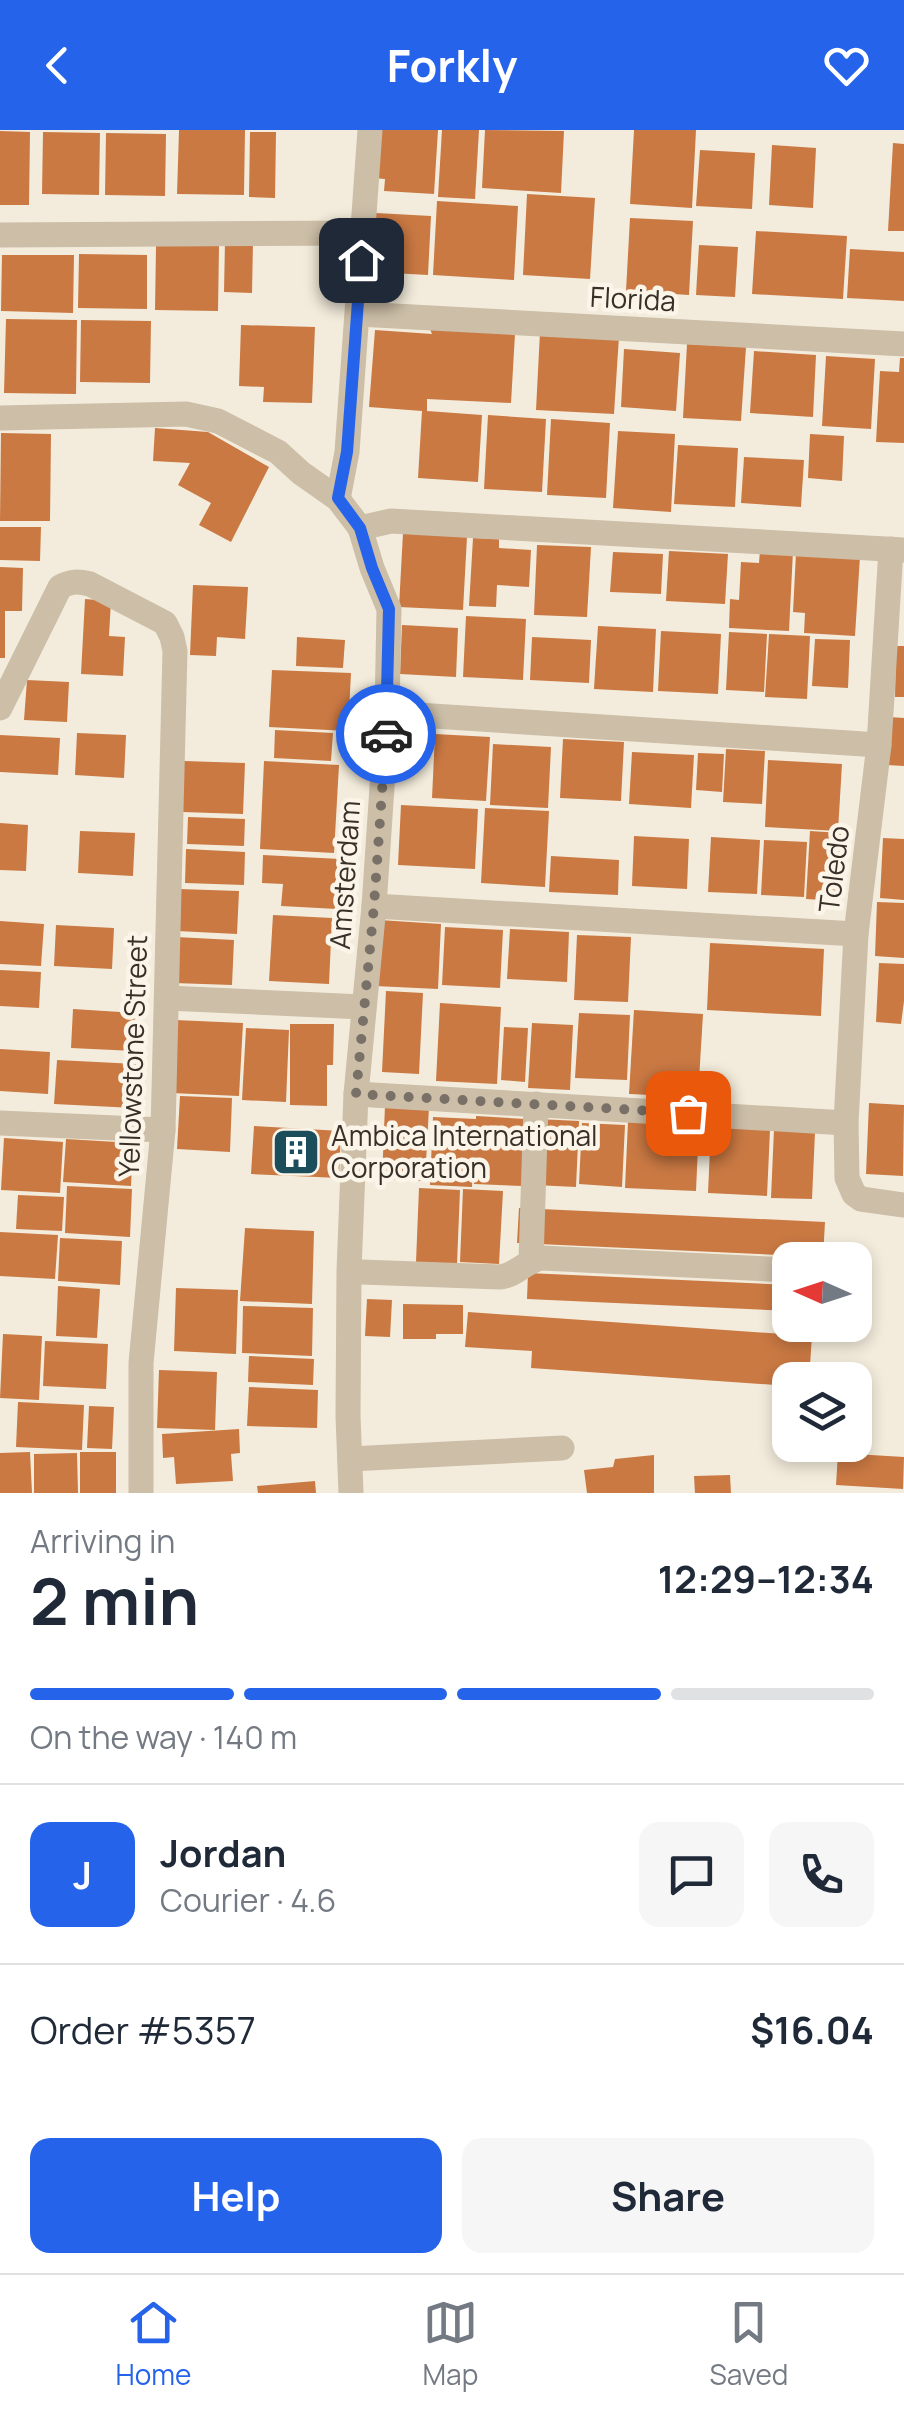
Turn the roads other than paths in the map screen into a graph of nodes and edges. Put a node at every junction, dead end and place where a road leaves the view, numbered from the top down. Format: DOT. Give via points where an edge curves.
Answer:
graph roads {
  1 [pos="370,130"];
  2 [pos="362,234"];
  3 [pos="0,235"];
  4 [pos="358,314"];
  5 [pos="904,344"];
  6 [pos="0,418"];
  7 [pos="338,498"];
  8 [pos="360,528"];
  9 [pos="897,550"];
  10 [pos="0,708"];
  11 [pos="387,713"];
  12 [pos="878,746"];
  13 [pos="374,906"];
  14 [pos="856,934"];
  15 [pos="167,998"];
  16 [pos="363,1008"];
  17 [pos="356,1094"];
  18 [pos="536,1104"];
  19 [pos="0,1123"];
  20 [pos="846,1123"];
  21 [pos="163,1130"];
  22 [pos="904,1205"];
  23 [pos="530,1261"];
  24 [pos="772,1269"];
  25 [pos="361,1272"];
  26 [pos="562,1448"];
  27 [pos="350,1459"];
  28 [pos="141,1493"];
  29 [pos="351,1493"];
  1 -- 2 [label="street"];
  2 -- 3 [label="street"];
  2 -- 4 [label="street"];
  4 -- 5 [label="street, Florida"];
  4 -- 7 [label="street"];
  6 -- 7 [label="street, Amsterdam" via="186,414 218,421 278,452"];
  7 -- 8 [label="street, Amsterdam"];
  8 -- 9 [label="street" via="391,521"];
  8 -- 11 [label="street, Amsterdam" via="389,609"];
  9 -- 12 [label="street, Toledo"];
  10 -- 15 [label="street, Yellowstone Street" via="68,582 90,584 165,624 172,636"];
  11 -- 12 [label="street"];
  11 -- 13 [label="street, Amsterdam"];
  12 -- 14 [label="street, Toledo"];
  13 -- 14 [label="street"];
  13 -- 16 [label="street, Amsterdam"];
  14 -- 20 [label="street, Toledo"];
  15 -- 16 [label="street"];
  15 -- 21 [label="street, Yellowstone Street"];
  16 -- 17 [label="street, Amsterdam"];
  17 -- 18 [label="street"];
  17 -- 27 [label="street, Amsterdam" via="348,1271"];
  18 -- 20 [label="street"];
  18 -- 23 [label="street"];
  19 -- 21 [label="street"];
  20 -- 22 [label="street, Toledo" via="847,1178 854,1194"];
  21 -- 28 [label="street, Yellowstone Street" via="141,1362"];
  23 -- 24 [label="street"];
  23 -- 25 [label="street" via="500,1277"];
  26 -- 27 [label="street"];
  27 -- 29 [label="street, Amsterdam"];
}
